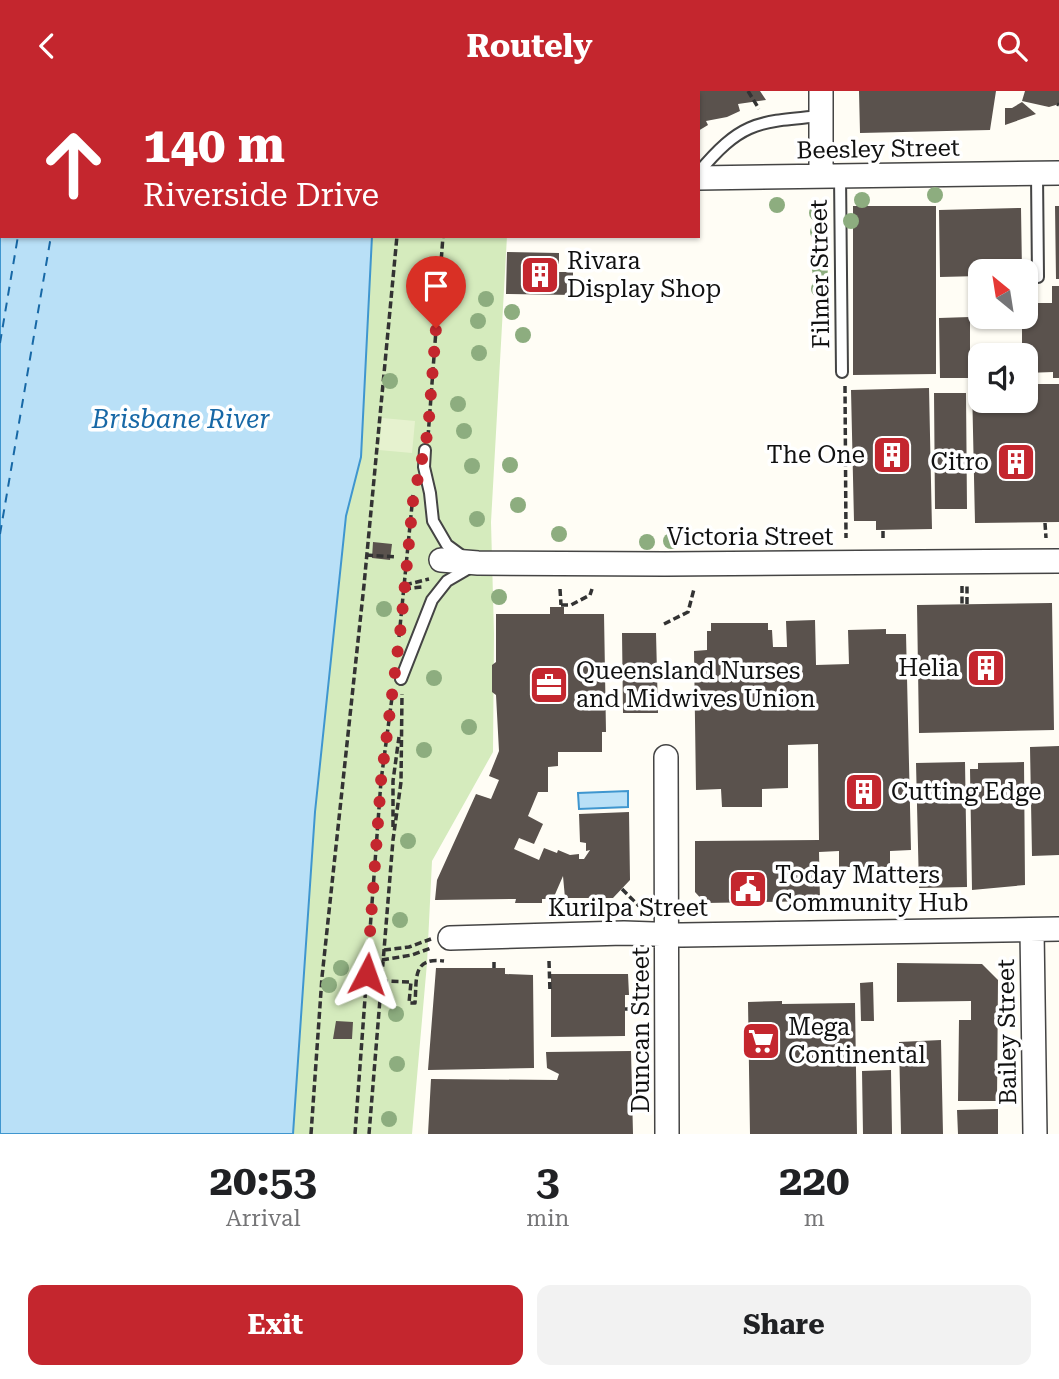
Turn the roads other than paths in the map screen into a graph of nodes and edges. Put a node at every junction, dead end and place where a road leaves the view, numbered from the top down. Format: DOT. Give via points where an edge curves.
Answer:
graph roads {
  1 [pos="821,91"];
  2 [pos="821,116"];
  3 [pos="700,172"];
  4 [pos="1048,173"];
  5 [pos="700,175"];
  6 [pos="831,176"];
  7 [pos="1038,277"];
  8 [pos="842,372"];
  9 [pos="425,450"];
  10 [pos="441,560"];
  11 [pos="1059,561"];
  12 [pos="478,563"];
  13 [pos="398,678"];
  14 [pos="666,757"];
  15 [pos="1059,929"];
  16 [pos="1032,930"];
  17 [pos="667,934"];
  18 [pos="450,938"];
  19 [pos="667,1134"];
  20 [pos="1035,1134"];
  1 -- 2 [label="street"];
  2 -- 3 [label="lane" via="744,129 722,145"];
  2 -- 6 [label="street"];
  4 -- 6 [label="street, Beesley Street"];
  4 -- 7 [label="lane"];
  5 -- 6 [label="street, Beesley Street"];
  6 -- 8 [label="lane, Filmer Street"];
  9 -- 12 [label="lane" via="433,521 451,549"];
  10 -- 12 [label="street, Victoria Street"];
  11 -- 12 [label="street, Victoria Street"];
  12 -- 13 [label="lane" via="447,581 432,600"];
  14 -- 17 [label="street, Duncan Street"];
  15 -- 16 [label="street, Kurilpa Street"];
  16 -- 17 [label="street, Kurilpa Street"];
  16 -- 20 [label="street, Bailey Street"];
  17 -- 18 [label="street, Kurilpa Street"];
  17 -- 19 [label="street, Duncan Street"];
}
